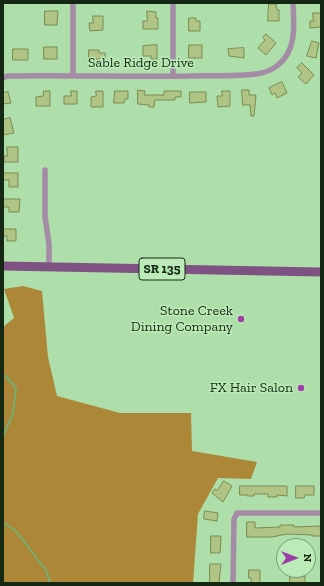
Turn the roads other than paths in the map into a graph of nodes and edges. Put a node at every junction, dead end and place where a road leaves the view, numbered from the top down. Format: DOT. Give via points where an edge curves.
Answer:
graph roads {
  1 [pos="73,3"];
  2 [pos="173,3"];
  3 [pos="293,3"];
  4 [pos="73,75"];
  5 [pos="172,76"];
  6 [pos="3,78"];
  7 [pos="44,170"];
  8 [pos="3,266"];
  9 [pos="49,267"];
  10 [pos="321,272"];
  11 [pos="321,513"];
  12 [pos="233,583"];
  1 -- 4 [label="street"];
  2 -- 5 [label="street"];
  3 -- 5 [label="street, Sable Ridge Drive" via="292,43 287,56 277,66 254,74"];
  4 -- 5 [label="street, Sable Ridge Drive"];
  4 -- 6 [label="street, Sable Ridge Drive"];
  7 -- 9 [label="street"];
  8 -- 9 [label="main road, SR 135"];
  9 -- 10 [label="main road, SR 135"];
  11 -- 12 [label="street" via="237,514 234,519"];
}
